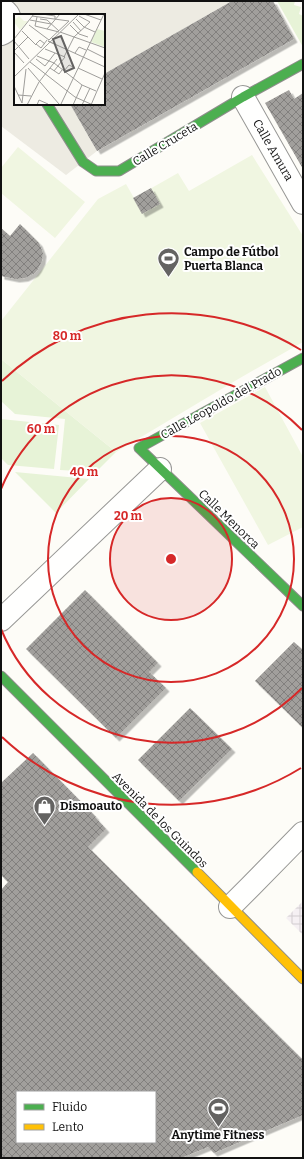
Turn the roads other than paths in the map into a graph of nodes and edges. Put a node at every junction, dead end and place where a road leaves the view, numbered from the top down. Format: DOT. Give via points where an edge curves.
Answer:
graph roads {
  1 [pos="1,8"];
  2 [pos="7,39"];
  3 [pos="303,64"];
  4 [pos="243,97"];
  5 [pos="49,105"];
  6 [pos="303,203"];
  7 [pos="303,358"];
  8 [pos="139,448"];
  9 [pos="160,469"];
  10 [pos="303,606"];
  11 [pos="1,620"];
  12 [pos="1,676"];
  13 [pos="303,832"];
  14 [pos="230,907"];
  15 [pos="303,979"];
  1 -- 2 [label="street" via="10,16"];
  3 -- 4 [label="street, Calle Cruceta"];
  4 -- 5 [label="street, Calle Cruceta" via="119,171 96,171 83,162"];
  4 -- 6 [label="street, Calle Amura"];
  7 -- 8 [label="street, Calle Leopoldo del Prado"];
  8 -- 9 [label="street, Calle Menorca"];
  9 -- 10 [label="street, Calle Menorca"];
  9 -- 11 [label="street"];
  12 -- 14 [label="street, Avenida de los Guindos"];
  13 -- 14 [label="street"];
  14 -- 15 [label="street, Avenida de los Guindos"];
}
